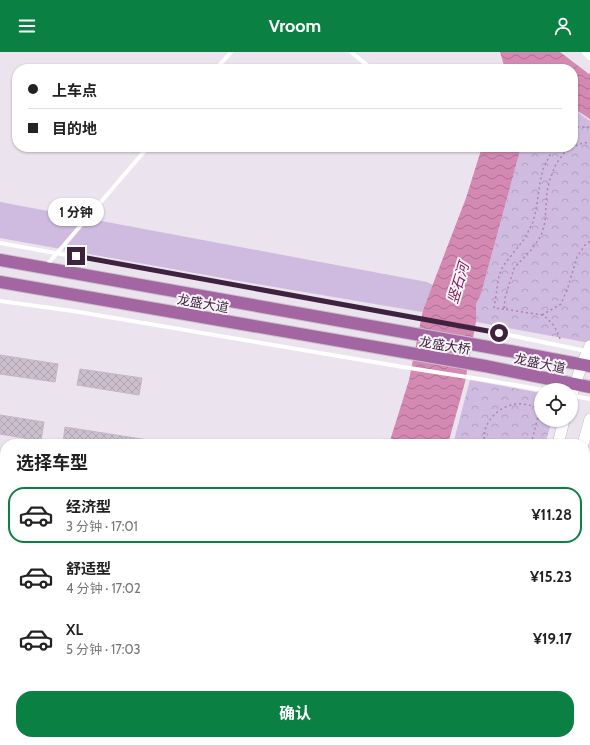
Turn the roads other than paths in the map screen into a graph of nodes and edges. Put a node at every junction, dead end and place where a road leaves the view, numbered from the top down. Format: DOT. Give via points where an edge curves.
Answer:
graph roads {
  1 [pos="231,52"];
  2 [pos="351,52"];
  3 [pos="586,52"];
  4 [pos="590,56"];
  5 [pos="220,64"];
  6 [pos="366,64"];
  7 [pos="144,152"];
  8 [pos="0,243"];
  9 [pos="0,260"];
  10 [pos="44,268"];
  11 [pos="0,282"];
  12 [pos="0,301"];
  13 [pos="403,332"];
  14 [pos="488,346"];
  15 [pos="589,350"];
  16 [pos="401,352"];
  17 [pos="586,365"];
  18 [pos="485,366"];
  19 [pos="540,383"];
  20 [pos="577,383"];
  21 [pos="590,387"];
  22 [pos="534,388"];
  23 [pos="578,391"];
  24 [pos="578,395"];
  25 [pos="590,399"];
  26 [pos="590,419"];
  27 [pos="562,427"];
  28 [pos="559,439"];
  29 [pos="584,439"];
  1 -- 5 [label="lane"];
  2 -- 6 [label="lane"];
  3 -- 4 [label="street"];
  7 -- 10 [label="lane"];
  8 -- 15 [label="lane"];
  9 -- 10 [label="main road, 龙盛大道"];
  10 -- 13 [label="main road, 龙盛大道"];
  11 -- 16 [label="main road, 龙盛大道"];
  12 -- 22 [label="lane"];
  13 -- 14 [label="main road, 龙盛大桥"];
  14 -- 17 [label="main road, 龙盛大道"];
  15 -- 17 [label="main road"];
  16 -- 18 [label="main road, 龙盛大桥"];
  17 -- 20 [label="main road"];
  18 -- 19 [label="main road, 龙盛大道"];
  21 -- 23 [label="main road, 龙盛大道"];
  24 -- 25 [label="lane"];
  26 -- 29 [label="main road"];
  27 -- 28 [label="main road"];
}
